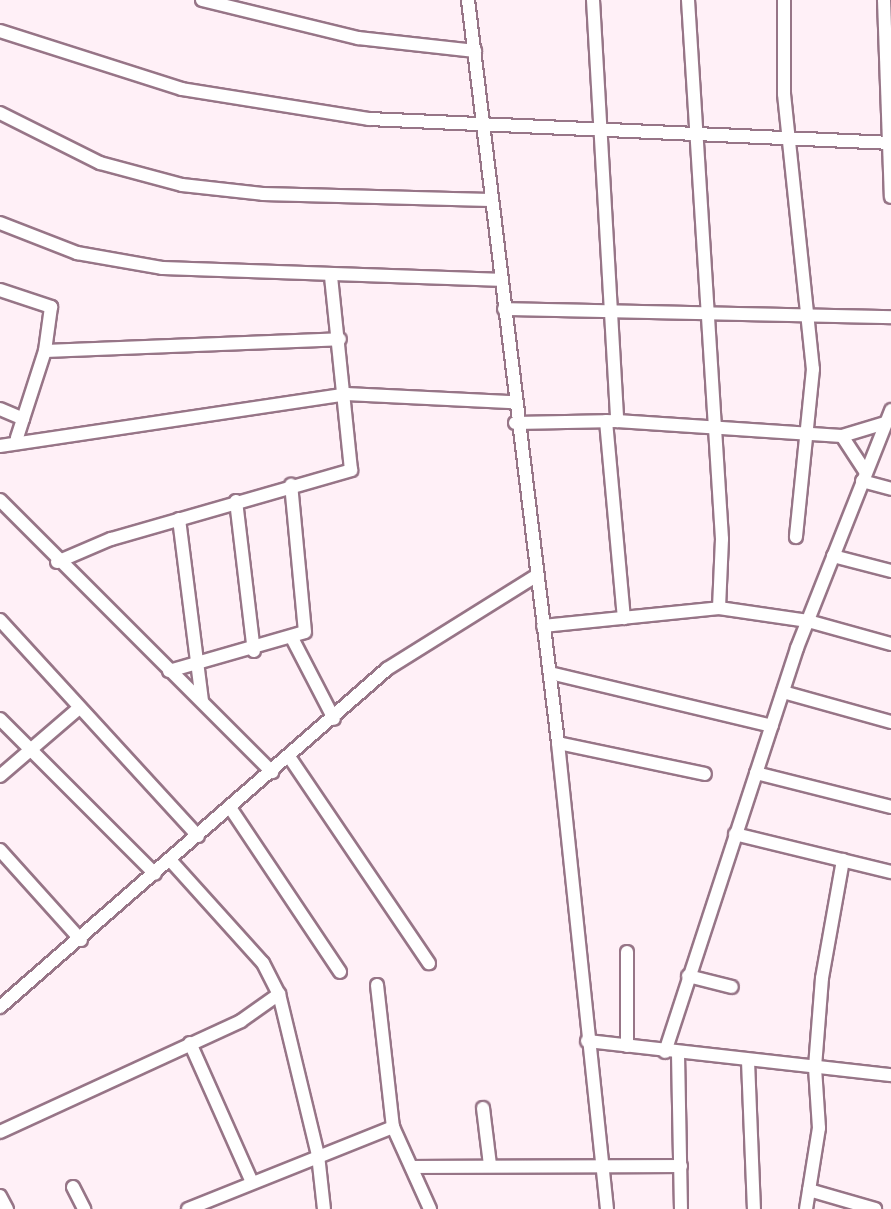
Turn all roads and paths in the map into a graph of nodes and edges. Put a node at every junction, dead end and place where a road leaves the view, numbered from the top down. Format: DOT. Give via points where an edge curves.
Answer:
graph roads {
  1 [pos="202,0"];
  2 [pos="468,0"];
  3 [pos="593,0"];
  4 [pos="688,0"];
  5 [pos="784,0"];
  6 [pos="884,0"];
  7 [pos="0,31"];
  8 [pos="475,51"];
  9 [pos="0,113"];
  10 [pos="482,124"];
  11 [pos="596,131"];
  12 [pos="692,138"];
  13 [pos="790,142"];
  14 [pos="888,143"];
  15 [pos="891,197"];
  16 [pos="489,200"];
  17 [pos="0,223"];
  18 [pos="331,278"];
  19 [pos="499,280"];
  20 [pos="0,290"];
  21 [pos="504,309"];
  22 [pos="615,313"];
  23 [pos="709,313"];
  24 [pos="811,313"];
  25 [pos="891,317"];
  26 [pos="340,339"];
  27 [pos="45,351"];
  28 [pos="347,394"];
  29 [pos="513,402"];
  30 [pos="0,409"];
  31 [pos="891,410"];
  32 [pos="23,419"];
  33 [pos="612,421"];
  34 [pos="515,423"];
  35 [pos="885,423"];
  36 [pos="715,425"];
  37 [pos="810,432"];
  38 [pos="842,436"];
  39 [pos="17,438"];
  40 [pos="0,446"];
  41 [pos="864,476"];
  42 [pos="291,485"];
  43 [pos="891,489"];
  44 [pos="0,500"];
  45 [pos="236,501"];
  46 [pos="179,519"];
  47 [pos="796,537"];
  48 [pos="833,556"];
  49 [pos="57,562"];
  50 [pos="891,572"];
  51 [pos="534,577"];
  52 [pos="719,608"];
  53 [pos="624,618"];
  54 [pos="0,620"];
  55 [pos="808,621"];
  56 [pos="543,626"];
  57 [pos="292,638"];
  58 [pos="891,644"];
  59 [pos="254,651"];
  60 [pos="199,664"];
  61 [pos="169,671"];
  62 [pos="550,673"];
  63 [pos="783,692"];
  64 [pos="202,701"];
  65 [pos="78,709"];
  66 [pos="0,719"];
  67 [pos="334,719"];
  68 [pos="891,722"];
  69 [pos="772,726"];
  70 [pos="558,743"];
  71 [pos="30,748"];
  72 [pos="290,758"];
  73 [pos="272,772"];
  74 [pos="756,773"];
  75 [pos="705,774"];
  76 [pos="0,776"];
  77 [pos="891,807"];
  78 [pos="231,809"];
  79 [pos="735,834"];
  80 [pos="198,836"];
  81 [pos="0,850"];
  82 [pos="843,860"];
  83 [pos="171,861"];
  84 [pos="891,872"];
  85 [pos="155,874"];
  86 [pos="81,940"];
  87 [pos="627,952"];
  88 [pos="429,963"];
  89 [pos="340,972"];
  90 [pos="688,976"];
  91 [pos="377,985"];
  92 [pos="732,987"];
  93 [pos="279,994"];
  94 [pos="0,1007"];
  95 [pos="587,1041"];
  96 [pos="190,1043"];
  97 [pos="627,1046"];
  98 [pos="671,1053"];
  99 [pos="748,1061"];
  100 [pos="815,1067"];
  101 [pos="891,1075"];
  102 [pos="482,1108"];
  103 [pos="393,1127"];
  104 [pos="0,1132"];
  105 [pos="318,1155"];
  106 [pos="490,1165"];
  107 [pos="601,1165"];
  108 [pos="681,1166"];
  109 [pos="412,1167"];
  110 [pos="252,1182"];
  111 [pos="73,1186"];
  112 [pos="809,1190"];
  113 [pos="0,1196"];
  114 [pos="7,1209"];
  115 [pos="84,1209"];
  116 [pos="188,1209"];
  117 [pos="324,1209"];
  118 [pos="430,1209"];
  119 [pos="607,1209"];
  120 [pos="681,1209"];
  121 [pos="754,1209"];
  122 [pos="806,1209"];
  123 [pos="875,1209"];
  1 -- 8 [label="street" via="358,38"];
  2 -- 8 [label="street"];
  3 -- 11 [label="street"];
  4 -- 12 [label="street"];
  5 -- 13 [label="street"];
  6 -- 14 [label="street"];
  7 -- 10 [label="street" via="204,94 369,119"];
  8 -- 10 [label="street"];
  9 -- 16 [label="street" via="100,163 183,185 263,194"];
  10 -- 11 [label="street"];
  10 -- 16 [label="street"];
  11 -- 12 [label="street"];
  11 -- 22 [label="street"];
  12 -- 13 [label="street"];
  12 -- 23 [label="street"];
  13 -- 14 [label="street"];
  13 -- 24 [label="street"];
  14 -- 15 [label="street"];
  16 -- 19 [label="street"];
  17 -- 18 [label="street" via="103,259"];
  18 -- 19 [label="street"];
  18 -- 26 [label="street"];
  19 -- 21 [label="street"];
  20 -- 27 [label="street" via="51,307"];
  21 -- 22 [label="street"];
  21 -- 29 [label="street"];
  22 -- 23 [label="street"];
  22 -- 33 [label="street"];
  23 -- 24 [label="street"];
  23 -- 36 [label="street"];
  24 -- 25 [label="street"];
  24 -- 37 [label="street"];
  26 -- 27 [label="street"];
  26 -- 28 [label="street"];
  27 -- 32 [label="street"];
  28 -- 29 [label="street"];
  28 -- 39 [label="street"];
  28 -- 42 [label="street" via="351,470"];
  29 -- 34 [label="street"];
  30 -- 32 [label="street"];
  31 -- 35 [label="street"];
  32 -- 39 [label="street"];
  33 -- 34 [label="street"];
  33 -- 36 [label="street"];
  33 -- 53 [label="street"];
  34 -- 51 [label="street"];
  35 -- 38 [label="street"];
  35 -- 41 [label="street"];
  36 -- 37 [label="street"];
  36 -- 52 [label="street"];
  37 -- 38 [label="street"];
  37 -- 47 [label="street"];
  38 -- 41 [label="street"];
  39 -- 40 [label="street"];
  41 -- 43 [label="street"];
  41 -- 48 [label="street"];
  42 -- 45 [label="street"];
  42 -- 57 [label="street" via="307,625"];
  44 -- 49 [label="street"];
  45 -- 46 [label="street"];
  45 -- 59 [label="street"];
  46 -- 49 [label="street"];
  46 -- 60 [label="street"];
  48 -- 50 [label="street"];
  48 -- 55 [label="street"];
  49 -- 61 [label="street"];
  51 -- 56 [label="street"];
  51 -- 67 [label="street" via="417,646"];
  52 -- 53 [label="street"];
  52 -- 55 [label="street"];
  53 -- 56 [label="street"];
  54 -- 65 [label="street"];
  55 -- 58 [label="street"];
  55 -- 63 [label="street"];
  56 -- 62 [label="street"];
  57 -- 59 [label="street"];
  57 -- 67 [label="street"];
  59 -- 60 [label="street"];
  60 -- 61 [label="street"];
  60 -- 64 [label="street"];
  61 -- 64 [label="street"];
  62 -- 69 [label="street"];
  62 -- 70 [label="street"];
  63 -- 68 [label="street"];
  63 -- 69 [label="street"];
  64 -- 73 [label="street"];
  65 -- 71 [label="street"];
  65 -- 80 [label="street"];
  66 -- 71 [label="street"];
  67 -- 72 [label="street"];
  69 -- 74 [label="street"];
  70 -- 75 [label="street"];
  70 -- 95 [label="street"];
  71 -- 76 [label="street"];
  71 -- 85 [label="street"];
  72 -- 73 [label="street"];
  72 -- 88 [label="street"];
  73 -- 78 [label="street"];
  74 -- 77 [label="street"];
  74 -- 79 [label="street"];
  78 -- 80 [label="street"];
  78 -- 89 [label="street"];
  79 -- 82 [label="street"];
  79 -- 90 [label="street"];
  80 -- 83 [label="street"];
  81 -- 86 [label="street"];
  82 -- 84 [label="street"];
  82 -- 100 [label="street" via="822,978"];
  83 -- 85 [label="street"];
  83 -- 93 [label="street" via="263,963"];
  85 -- 86 [label="street"];
  86 -- 94 [label="street"];
  87 -- 97 [label="street"];
  90 -- 92 [label="street"];
  90 -- 98 [label="street"];
  91 -- 103 [label="street"];
  93 -- 96 [label="street" via="241,1021"];
  93 -- 105 [label="street"];
  95 -- 97 [label="street"];
  95 -- 107 [label="street"];
  96 -- 104 [label="street"];
  96 -- 110 [label="street"];
  97 -- 98 [label="street"];
  98 -- 99 [label="street"];
  98 -- 108 [label="street"];
  99 -- 100 [label="street"];
  99 -- 121 [label="street"];
  100 -- 101 [label="street"];
  100 -- 112 [label="street" via="819,1128"];
  102 -- 106 [label="street"];
  103 -- 105 [label="street"];
  103 -- 109 [label="street"];
  105 -- 110 [label="street"];
  105 -- 117 [label="street"];
  106 -- 107 [label="street"];
  106 -- 109 [label="street"];
  107 -- 108 [label="street"];
  107 -- 119 [label="street"];
  108 -- 120 [label="street"];
  109 -- 118 [label="street"];
  110 -- 116 [label="street"];
  111 -- 115 [label="street"];
  112 -- 122 [label="street"];
  112 -- 123 [label="street"];
  113 -- 114 [label="street"];
}
